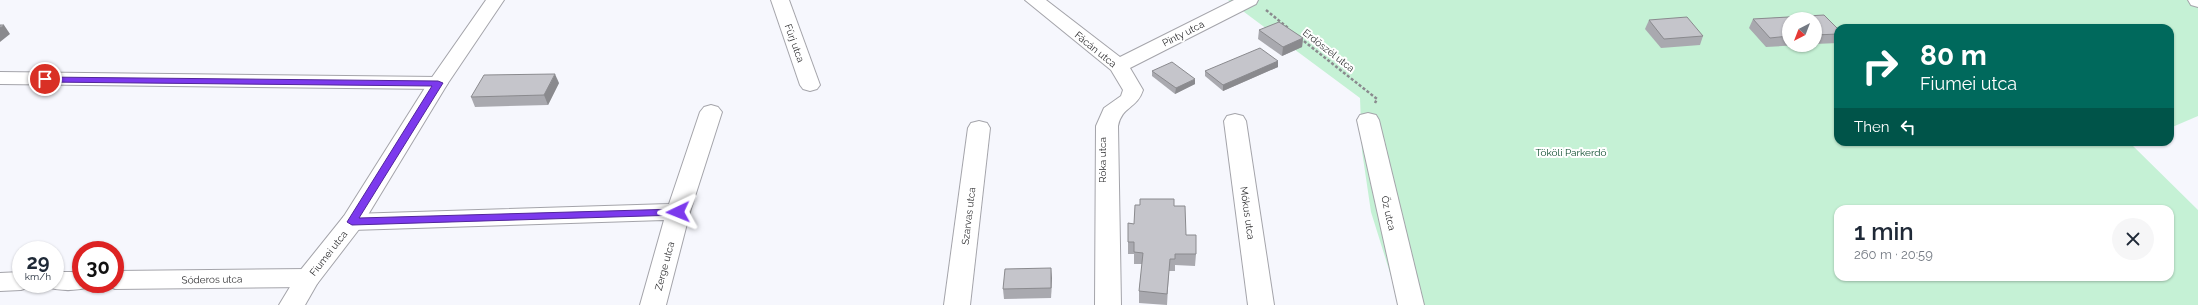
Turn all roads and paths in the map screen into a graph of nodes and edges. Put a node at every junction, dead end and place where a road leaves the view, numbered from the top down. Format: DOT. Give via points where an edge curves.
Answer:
graph roads {
  1 [pos="495,0"];
  2 [pos="780,0"];
  3 [pos="1034,0"];
  4 [pos="1255,3"];
  5 [pos="1292,31"];
  6 [pos="1298,36"];
  7 [pos="1118,66"];
  8 [pos="0,78"];
  9 [pos="438,83"];
  10 [pos="810,86"];
  11 [pos="711,112"];
  12 [pos="1368,120"];
  13 [pos="1235,121"];
  14 [pos="1107,126"];
  15 [pos="979,128"];
  16 [pos="678,212"];
  17 [pos="352,222"];
  18 [pos="308,278"];
  19 [pos="124,280"];
  20 [pos="12,281"];
  21 [pos="0,282"];
  22 [pos="292,305"];
  23 [pos="653,305"];
  24 [pos="957,305"];
  25 [pos="1102,305"];
  26 [pos="1108,305"];
  27 [pos="1261,305"];
  28 [pos="1411,305"];
  1 -- 9 [label="street, Fiumei utca"];
  2 -- 10 [label="street, Fürj utca"];
  3 -- 7 [label="street, Fácán utca"];
  4 -- 5 [label="path, Erdőszél utca"];
  4 -- 7 [label="street, Pinty utca"];
  6 -- 12 [label="path, Erdőszél utca" via="1377,99"];
  7 -- 14 [label="street, Fácán utca" via="1132,90 1130,99 1115,107 1109,116"];
  8 -- 9 [label="street"];
  9 -- 17 [label="street, Fiumei utca"];
  11 -- 16 [label="street, Zerge utca"];
  12 -- 28 [label="street, Őz utca"];
  13 -- 27 [label="street, Mókus utca"];
  14 -- 25 [label="street, Róka utca" via="1102,126"];
  14 -- 26 [label="street, Róka utca"];
  15 -- 24 [label="street, Szarvas utca"];
  16 -- 17 [label="street"];
  16 -- 23 [label="street, Zerge utca"];
  17 -- 18 [label="street, Fiumei utca"];
  18 -- 19 [label="street, Sóderos utca"];
  18 -- 22 [label="street, Fiumei utca"];
  20 -- 21 [label="street"];
}
